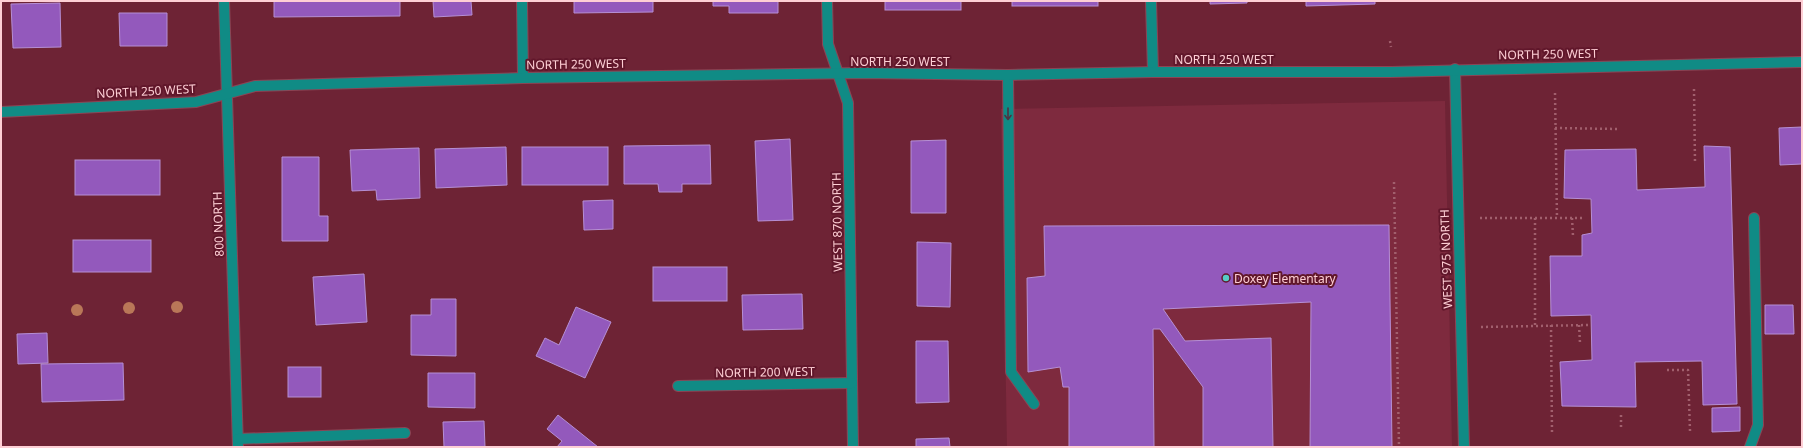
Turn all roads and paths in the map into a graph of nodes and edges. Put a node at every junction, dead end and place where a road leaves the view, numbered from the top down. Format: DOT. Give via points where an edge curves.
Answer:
graph roads {
  1 [pos="224,1"];
  2 [pos="522,1"];
  3 [pos="827,1"];
  4 [pos="1151,1"];
  5 [pos="1390,41"];
  6 [pos="1391,47"];
  7 [pos="1802,62"];
  8 [pos="1454,69"];
  9 [pos="1153,72"];
  10 [pos="838,74"];
  11 [pos="1008,75"];
  12 [pos="523,78"];
  13 [pos="1694,89"];
  14 [pos="1555,92"];
  15 [pos="227,95"];
  16 [pos="1,112"];
  17 [pos="1555,128"];
  18 [pos="1618,129"];
  19 [pos="1695,162"];
  20 [pos="1394,182"];
  21 [pos="1480,218"];
  22 [pos="1535,218"];
  23 [pos="1556,218"];
  24 [pos="1572,218"];
  25 [pos="1584,218"];
  26 [pos="1754,218"];
  27 [pos="1573,236"];
  28 [pos="1551,325"];
  29 [pos="1579,325"];
  30 [pos="1589,325"];
  31 [pos="1535,326"];
  32 [pos="1481,327"];
  33 [pos="1580,343"];
  34 [pos="1667,370"];
  35 [pos="852,383"];
  36 [pos="678,386"];
  37 [pos="1034,404"];
  38 [pos="1621,415"];
  39 [pos="1621,430"];
  40 [pos="1690,431"];
  41 [pos="405,433"];
  42 [pos="1552,433"];
  43 [pos="238,443"];
  44 [pos="853,447"];
  45 [pos="1399,447"];
  46 [pos="1464,447"];
  47 [pos="1750,447"];
  1 -- 15 [label="street, 800 NORTH"];
  2 -- 12 [label="street"];
  3 -- 10 [label="street, WEST 870 NORTH" via="828,44"];
  4 -- 9 [label="street"];
  5 -- 6 [label="path"];
  7 -- 8 [label="street, NORTH 250 WEST"];
  8 -- 9 [label="street, NORTH 250 WEST" via="1391,72"];
  8 -- 46 [label="street, WEST 975 NORTH"];
  9 -- 11 [label="street, NORTH 250 WEST"];
  10 -- 11 [label="street, NORTH 250 WEST"];
  10 -- 12 [label="street, NORTH 250 WEST"];
  10 -- 35 [label="street, WEST 870 NORTH" via="848,103"];
  11 -- 37 [label="street, one-way" via="1011,372"];
  12 -- 15 [label="street, NORTH 250 WEST" via="255,86"];
  13 -- 19 [label="path"];
  14 -- 17 [label="path"];
  15 -- 16 [label="street, NORTH 250 WEST" via="196,102"];
  15 -- 43 [label="street, 800 NORTH"];
  17 -- 18 [label="path"];
  17 -- 23 [label="path"];
  20 -- 45 [label="path"];
  21 -- 22 [label="path"];
  22 -- 23 [label="path"];
  22 -- 31 [label="path"];
  23 -- 24 [label="path"];
  24 -- 25 [label="path"];
  24 -- 27 [label="path"];
  26 -- 47 [label="street" via="1758,425"];
  28 -- 29 [label="path"];
  28 -- 31 [label="path"];
  28 -- 42 [label="path"];
  29 -- 30 [label="path"];
  29 -- 33 [label="path"];
  31 -- 32 [label="path"];
  34 -- 40 [label="path" via="1688,370"];
  35 -- 36 [label="street, NORTH 200 WEST"];
  35 -- 44 [label="street, WEST 870 NORTH"];
  38 -- 39 [label="path"];
  41 -- 43 [label="street"];
}
